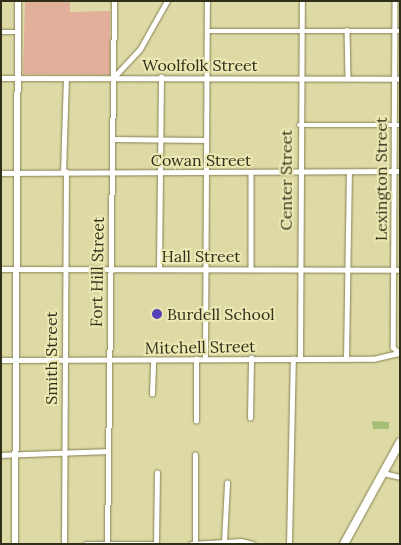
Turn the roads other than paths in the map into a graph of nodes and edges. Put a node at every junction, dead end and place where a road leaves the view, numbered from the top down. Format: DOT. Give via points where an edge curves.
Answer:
graph roads {
  1 [pos="18,1"];
  2 [pos="114,1"];
  3 [pos="168,1"];
  4 [pos="207,1"];
  5 [pos="302,1"];
  6 [pos="395,1"];
  7 [pos="301,29"];
  8 [pos="347,30"];
  9 [pos="207,31"];
  10 [pos="397,31"];
  11 [pos="1,32"];
  12 [pos="18,32"];
  13 [pos="126,63"];
  14 [pos="114,65"];
  15 [pos="161,77"];
  16 [pos="206,77"];
  17 [pos="1,78"];
  18 [pos="114,78"];
  19 [pos="299,78"];
  20 [pos="348,78"];
  21 [pos="17,79"];
  22 [pos="66,79"];
  23 [pos="394,79"];
  24 [pos="400,79"];
  25 [pos="299,125"];
  26 [pos="393,125"];
  27 [pos="400,125"];
  28 [pos="112,139"];
  29 [pos="160,140"];
  30 [pos="205,140"];
  31 [pos="400,171"];
  32 [pos="16,172"];
  33 [pos="65,172"];
  34 [pos="111,172"];
  35 [pos="158,172"];
  36 [pos="204,172"];
  37 [pos="394,172"];
  38 [pos="1,173"];
  39 [pos="251,173"];
  40 [pos="349,173"];
  41 [pos="298,174"];
  42 [pos="397,219"];
  43 [pos="109,267"];
  44 [pos="16,268"];
  45 [pos="64,268"];
  46 [pos="159,268"];
  47 [pos="203,268"];
  48 [pos="1,269"];
  49 [pos="251,269"];
  50 [pos="299,269"];
  51 [pos="348,270"];
  52 [pos="397,270"];
  53 [pos="399,353"];
  54 [pos="205,358"];
  55 [pos="251,358"];
  56 [pos="196,359"];
  57 [pos="293,359"];
  58 [pos="300,359"];
  59 [pos="346,359"];
  60 [pos="1,360"];
  61 [pos="16,360"];
  62 [pos="63,360"];
  63 [pos="109,360"];
  64 [pos="153,360"];
  65 [pos="152,394"];
  66 [pos="250,418"];
  67 [pos="196,421"];
  68 [pos="400,442"];
  69 [pos="108,451"];
  70 [pos="63,453"];
  71 [pos="1,455"];
  72 [pos="16,455"];
  73 [pos="195,455"];
  74 [pos="157,473"];
  75 [pos="383,473"];
  76 [pos="400,477"];
  77 [pos="227,482"];
  78 [pos="224,541"];
  79 [pos="107,543"];
  80 [pos="15,544"];
  81 [pos="64,544"];
  82 [pos="86,544"];
  83 [pos="154,544"];
  84 [pos="193,544"];
  85 [pos="253,544"];
  86 [pos="289,544"];
  87 [pos="344,544"];
  1 -- 12 [label="street"];
  2 -- 14 [label="street, Fort Hill Street"];
  3 -- 13 [label="street" via="140,49"];
  4 -- 9 [label="street"];
  5 -- 7 [label="street, Center Street"];
  6 -- 10 [label="street, Lexington Street"];
  7 -- 8 [label="street"];
  7 -- 9 [label="street"];
  7 -- 19 [label="street, Center Street"];
  8 -- 10 [label="street"];
  8 -- 20 [label="street"];
  9 -- 16 [label="street"];
  10 -- 23 [label="street, Lexington Street"];
  11 -- 12 [label="street"];
  12 -- 21 [label="street"];
  13 -- 14 [label="street"];
  13 -- 18 [label="street"];
  14 -- 18 [label="street, Fort Hill Street"];
  15 -- 16 [label="street, Woolfolk Street"];
  15 -- 18 [label="street, Woolfolk Street"];
  15 -- 29 [label="street"];
  16 -- 19 [label="street, Woolfolk Street"];
  16 -- 30 [label="street"];
  17 -- 21 [label="street, Woolfolk Street"];
  18 -- 22 [label="street, Woolfolk Street"];
  18 -- 28 [label="street, Fort Hill Street"];
  19 -- 20 [label="street, Woolfolk Street"];
  19 -- 25 [label="street, Center Street"];
  20 -- 23 [label="street, Woolfolk Street"];
  21 -- 22 [label="street, Woolfolk Street"];
  21 -- 32 [label="street"];
  22 -- 33 [label="street, Smith Street"];
  23 -- 24 [label="street, Woolfolk Street"];
  23 -- 26 [label="street, Lexington Street"];
  25 -- 26 [label="street"];
  25 -- 41 [label="street, Center Street"];
  26 -- 27 [label="street"];
  26 -- 37 [label="street, Lexington Street"];
  28 -- 29 [label="street"];
  28 -- 34 [label="street, Fort Hill Street"];
  29 -- 30 [label="street"];
  29 -- 35 [label="street"];
  30 -- 36 [label="street"];
  31 -- 37 [label="street, Cowan Street"];
  32 -- 33 [label="street, Cowan Street"];
  32 -- 38 [label="street, Cowan Street"];
  32 -- 44 [label="street"];
  33 -- 34 [label="street, Cowan Street"];
  33 -- 45 [label="street, Smith Street"];
  34 -- 35 [label="street, Cowan Street"];
  34 -- 43 [label="street, Fort Hill Street"];
  35 -- 36 [label="street, Cowan Street"];
  35 -- 46 [label="street"];
  36 -- 39 [label="street, Cowan Street"];
  36 -- 47 [label="street"];
  37 -- 40 [label="street, Cowan Street"];
  37 -- 42 [label="street, Lexington Street"];
  39 -- 41 [label="street, Cowan Street"];
  39 -- 49 [label="street"];
  40 -- 41 [label="street, Cowan Street"];
  40 -- 51 [label="street"];
  41 -- 50 [label="street, Center Street"];
  42 -- 52 [label="street, Lexington Street"];
  43 -- 45 [label="street, Hall Street"];
  43 -- 46 [label="street, Hall Street"];
  43 -- 63 [label="street, Fort Hill Street"];
  44 -- 45 [label="street, Hall Street"];
  44 -- 48 [label="street, Hall Street"];
  44 -- 61 [label="street"];
  45 -- 62 [label="street, Smith Street"];
  46 -- 47 [label="street, Hall Street"];
  47 -- 49 [label="street, Hall Street"];
  47 -- 54 [label="street"];
  49 -- 50 [label="street, Hall Street"];
  50 -- 51 [label="street, Hall Street"];
  50 -- 58 [label="street, Center Street"];
  51 -- 52 [label="street, Hall Street"];
  51 -- 59 [label="street"];
  52 -- 53 [label="street, Lexington Street" via="392,347"];
  53 -- 59 [label="street, Mitchell Street"];
  54 -- 55 [label="street, Mitchell Street"];
  54 -- 56 [label="street, Mitchell Street"];
  55 -- 57 [label="street, Mitchell Street"];
  55 -- 66 [label="street"];
  56 -- 64 [label="street, Mitchell Street"];
  56 -- 67 [label="street"];
  57 -- 58 [label="street, Mitchell Street"];
  57 -- 86 [label="street"];
  58 -- 59 [label="street, Mitchell Street"];
  60 -- 61 [label="street, Mitchell Street"];
  61 -- 62 [label="street, Mitchell Street"];
  61 -- 72 [label="street"];
  62 -- 63 [label="street, Mitchell Street"];
  62 -- 70 [label="street, Smith Street"];
  63 -- 64 [label="street, Mitchell Street"];
  63 -- 69 [label="street, Fort Hill Street"];
  64 -- 65 [label="street"];
  68 -- 75 [label="highway"];
  69 -- 70 [label="street"];
  69 -- 79 [label="street, Fort Hill Street"];
  70 -- 72 [label="street"];
  70 -- 81 [label="street, Smith Street"];
  71 -- 72 [label="street"];
  72 -- 80 [label="street"];
  73 -- 84 [label="street"];
  74 -- 83 [label="street"];
  75 -- 76 [label="street"];
  75 -- 87 [label="highway"];
  77 -- 78 [label="street"];
  78 -- 84 [label="street"];
  78 -- 85 [label="street"];
  79 -- 82 [label="street"];
  79 -- 83 [label="street"];
}
